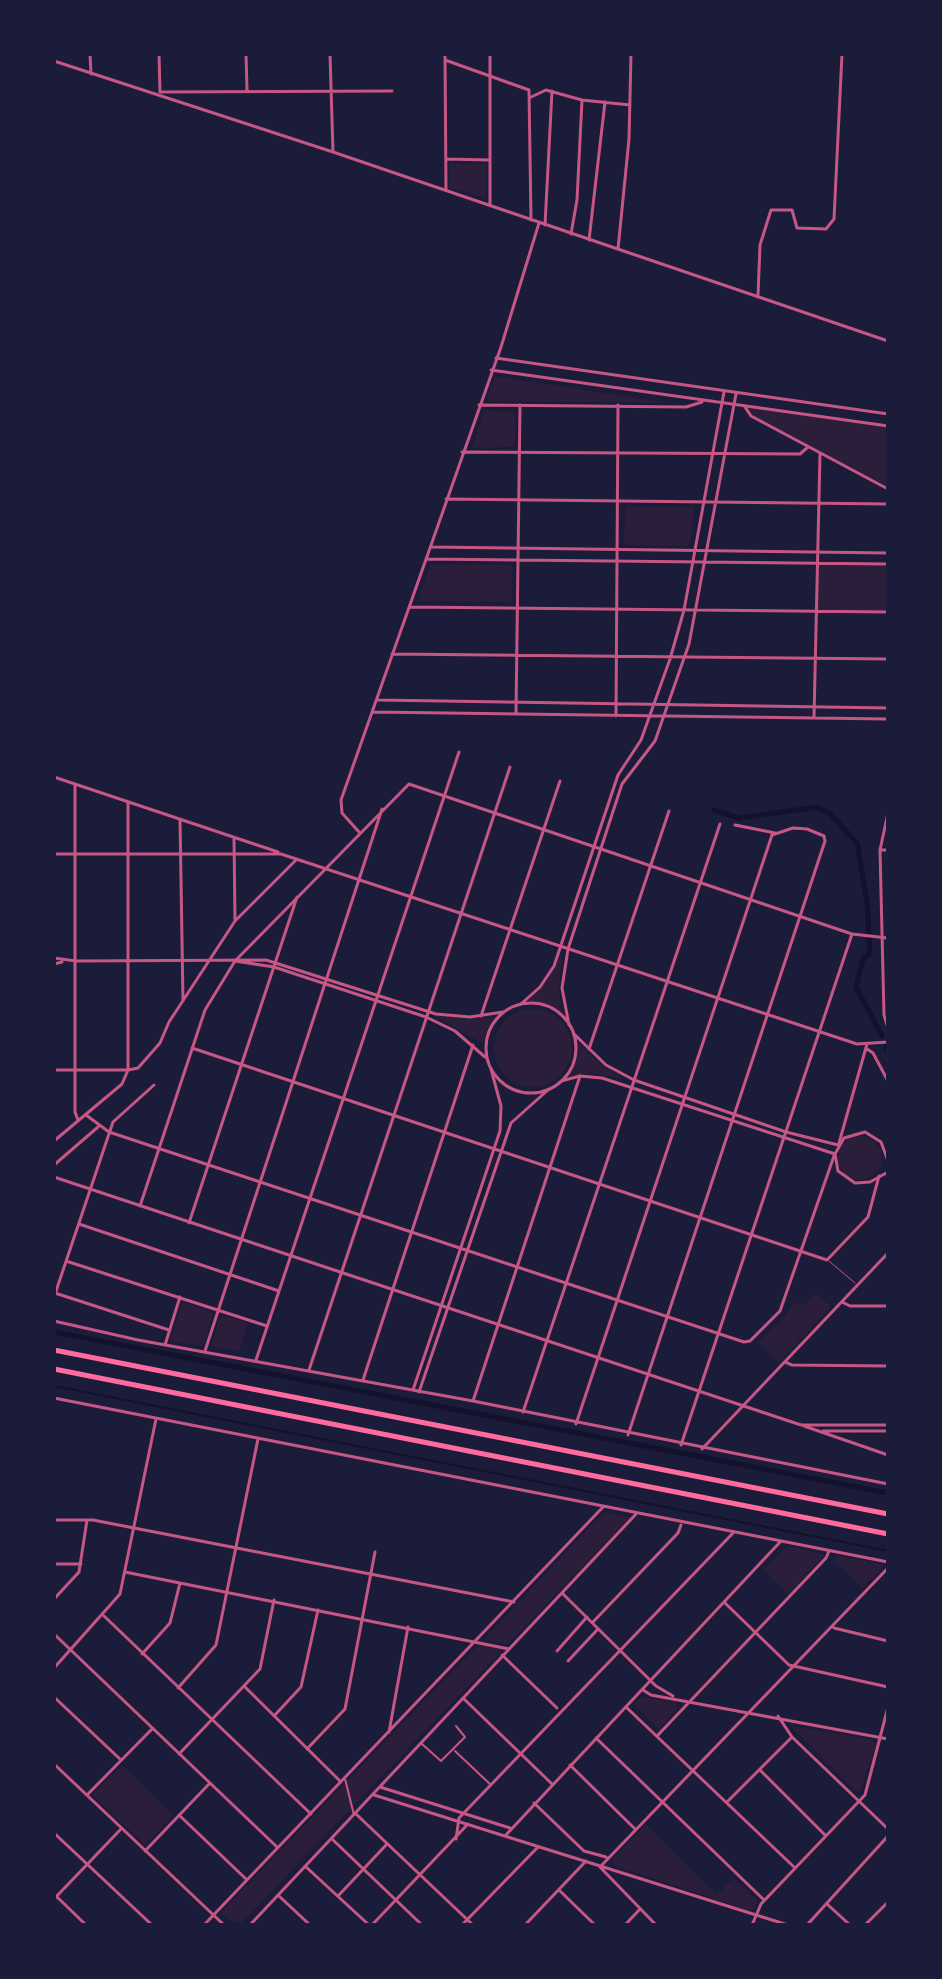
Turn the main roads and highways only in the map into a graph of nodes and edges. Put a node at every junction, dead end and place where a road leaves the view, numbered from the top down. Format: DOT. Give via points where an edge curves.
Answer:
graph roads {
  1 [pos="54,1350"];
  2 [pos="54,1369"];
  3 [pos="888,1514"];
  4 [pos="888,1534"];
  1 -- 3 [label="highway"];
  2 -- 4 [label="highway"];
}
